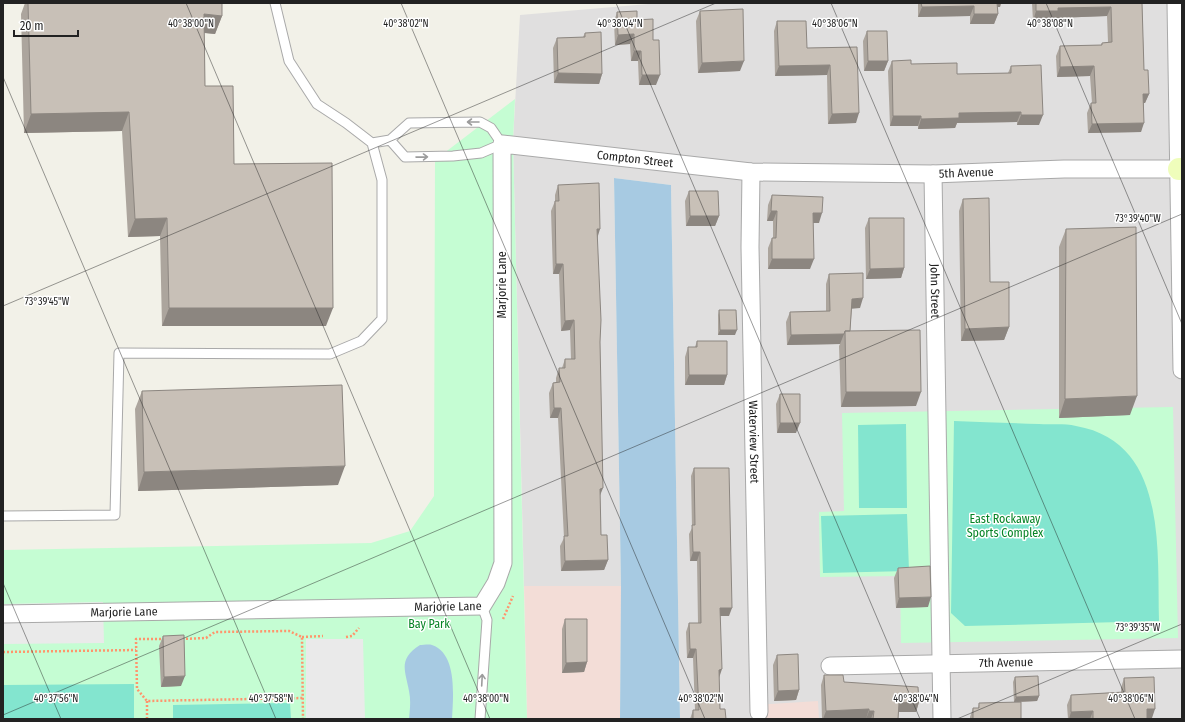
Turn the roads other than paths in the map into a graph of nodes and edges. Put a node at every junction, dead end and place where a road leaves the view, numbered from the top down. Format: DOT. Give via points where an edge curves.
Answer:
graph roads {
  1 [pos="275,3"];
  2 [pos="1176,3"];
  3 [pos="390,140"];
  4 [pos="372,143"];
  5 [pos="510,145"];
  6 [pos="1180,169"];
  7 [pos="751,172"];
  8 [pos="933,174"];
  9 [pos="1182,370"];
  10 [pos="3,516"];
  11 [pos="482,606"];
  12 [pos="3,614"];
  13 [pos="1182,659"];
  14 [pos="942,663"];
  15 [pos="830,666"];
  16 [pos="759,715"];
  17 [pos="480,719"];
  18 [pos="942,719"];
  1 -- 4 [label="lane" via="290,61 317,104"];
  2 -- 6 [label="street"];
  3 -- 4 [label="lane"];
  3 -- 5 [label="lane, one-way" via="405,157 453,156"];
  5 -- 3 [label="lane, one-way" via="480,122 409,123"];
  4 -- 10 [label="lane" via="382,180 382,319 361,341 330,354 119,353 115,515"];
  5 -- 7 [label="street, Compton Street"];
  5 -- 11 [label="street, Marjorie Lane" via="503,563 496,584"];
  6 -- 8 [label="street, 5th Avenue" via="1064,169"];
  6 -- 9 [label="street"];
  7 -- 8 [label="street, 5th Avenue"];
  7 -- 16 [label="street, Waterview Street" via="750,247"];
  8 -- 14 [label="street, John Street"];
  11 -- 12 [label="street, Marjorie Lane"];
  17 -- 11 [label="lane, one-way" via="486,620"];
  13 -- 14 [label="street, 7th Avenue"];
  14 -- 15 [label="street, 7th Avenue"];
  14 -- 18 [label="street"];
}
